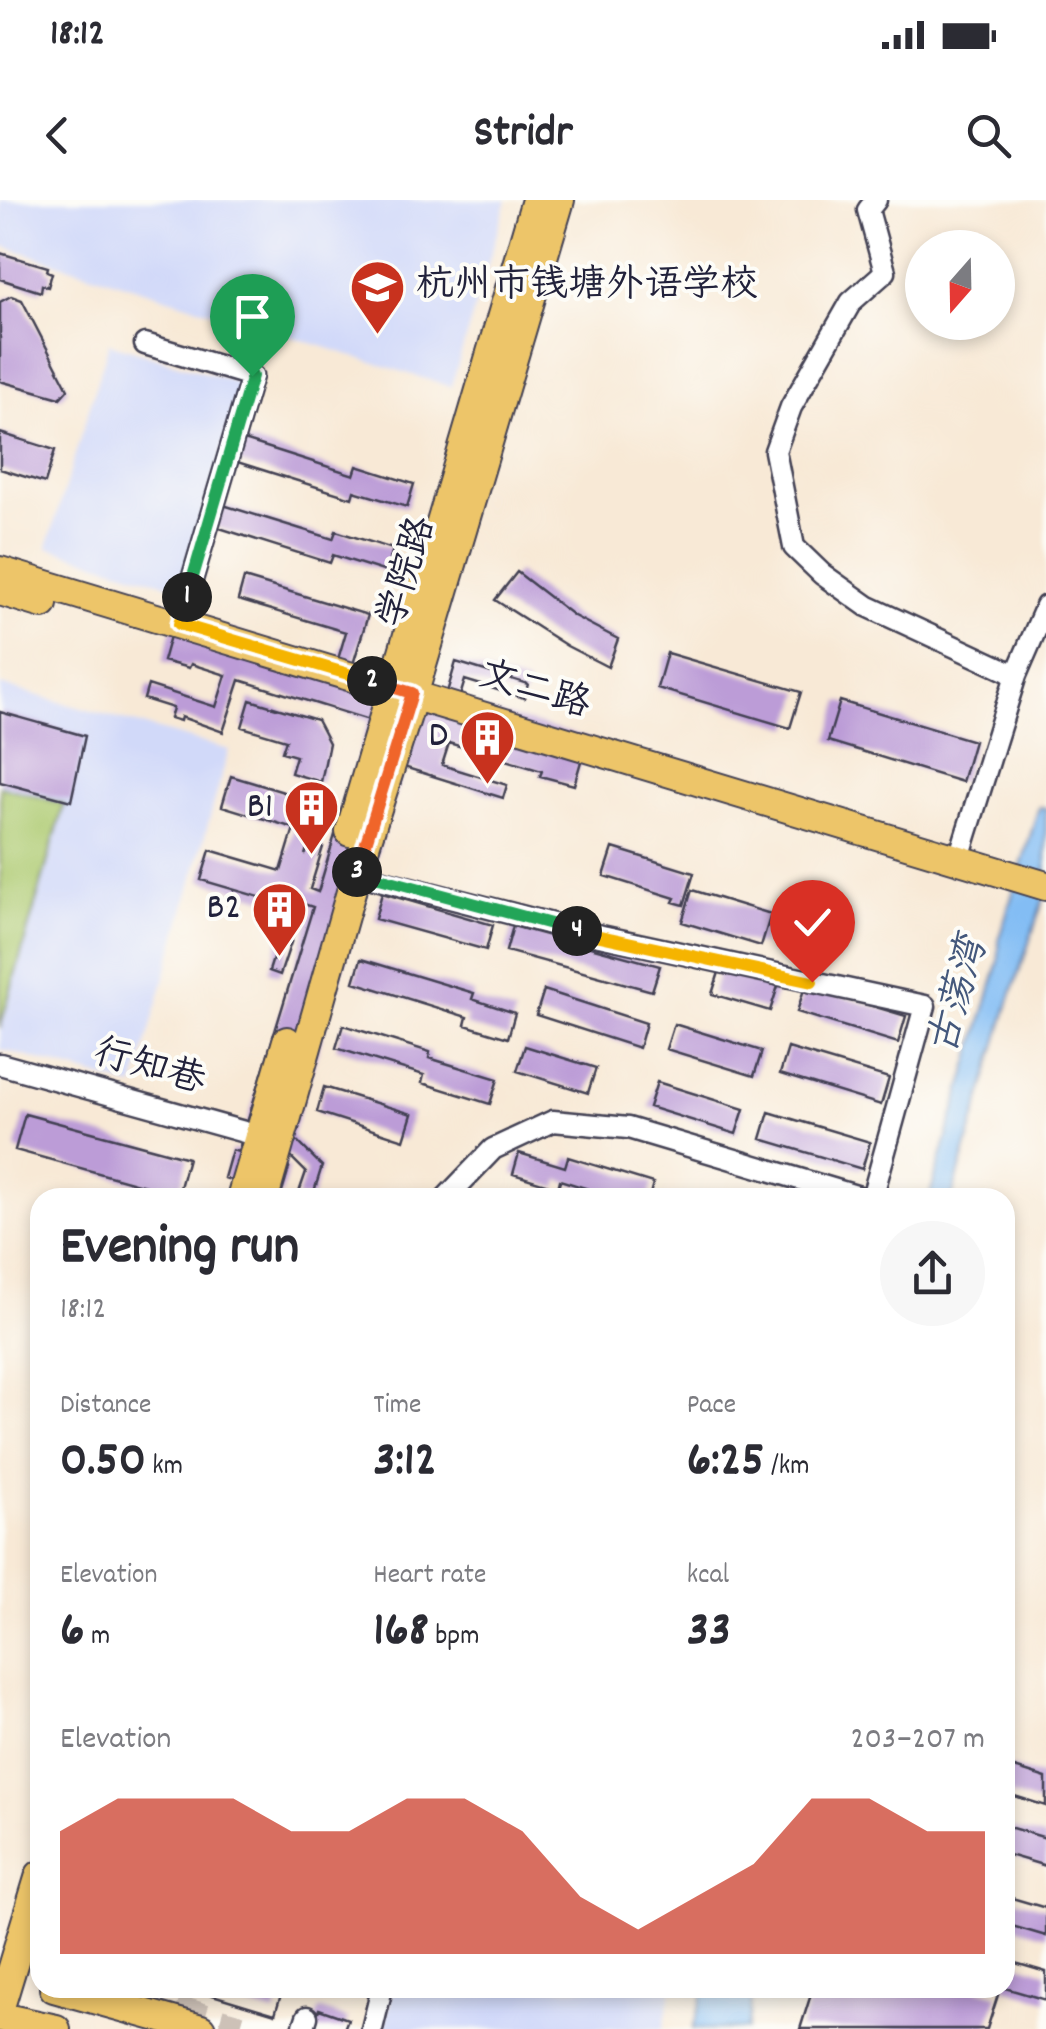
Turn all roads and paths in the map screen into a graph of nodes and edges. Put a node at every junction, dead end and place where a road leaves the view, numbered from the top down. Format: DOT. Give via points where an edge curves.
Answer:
graph roads {
  1 [pos="536,200"];
  2 [pos="560,200"];
  3 [pos="876,200"];
  4 [pos="145,344"];
  5 [pos="0,571"];
  6 [pos="0,591"];
  7 [pos="1046,606"];
  8 [pos="179,624"];
  9 [pos="1016,675"];
  10 [pos="401,698"];
  11 [pos="958,860"];
  12 [pos="356,874"];
  13 [pos="1009,884"];
  14 [pos="1046,886"];
  15 [pos="1046,903"];
  16 [pos="0,1064"];
  17 [pos="269,1139"];
  18 [pos="246,1188"];
  19 [pos="265,1188"];
  20 [pos="455,1188"];
  21 [pos="830,1188"];
  22 [pos="875,1188"];
  23 [pos="30,1903"];
  24 [pos="5,1972"];
  25 [pos="30,1979"];
  26 [pos="35,1998"];
  27 [pos="90,1998"];
  28 [pos="380,1998"];
  29 [pos="0,2007"];
  30 [pos="0,2017"];
  31 [pos="27,2025"];
  32 [pos="56,2029"];
  33 [pos="201,2029"];
  34 [pos="372,2029"];
  1 -- 10 [label="main road, 学院路"];
  2 -- 10 [label="main road, 学院路"];
  3 -- 9 [label="street" via="868,210 885,272 851,302 791,407 774,451 794,547 867,606"];
  4 -- 8 [label="street" via="252,376"];
  5 -- 8 [label="main road, 文二路"];
  6 -- 10 [label="main road, 文二路"];
  7 -- 9 [label="street"];
  8 -- 10 [label="main road, 文二路"];
  9 -- 11 [label="street"];
  10 -- 11 [label="main road, 文二路"];
  10 -- 12 [label="main road, 学院路"];
  10 -- 13 [label="main road, 文二路"];
  10 -- 17 [label="main road, 学院路"];
  11 -- 13 [label="main road, 文二路"];
  12 -- 17 [label="main road, 学院路"];
  12 -- 22 [label="street" via="587,933 925,1006"];
  13 -- 14 [label="main road, 文二路"];
  13 -- 15 [label="main road, 文二路"];
  16 -- 17 [label="street, 行知巷"];
  17 -- 18 [label="main road, 学院路"];
  17 -- 19 [label="main road, 学院路"];
  20 -- 21 [label="street" via="492,1149 553,1121 628,1128"];
  23 -- 24 [label="main road"];
  24 -- 25 [label="main road"];
  24 -- 29 [label="main road"];
  26 -- 31 [label="main road"];
  27 -- 33 [label="main road"];
  28 -- 34 [label="street"];
  30 -- 31 [label="main road"];
  31 -- 32 [label="main road"];
}
